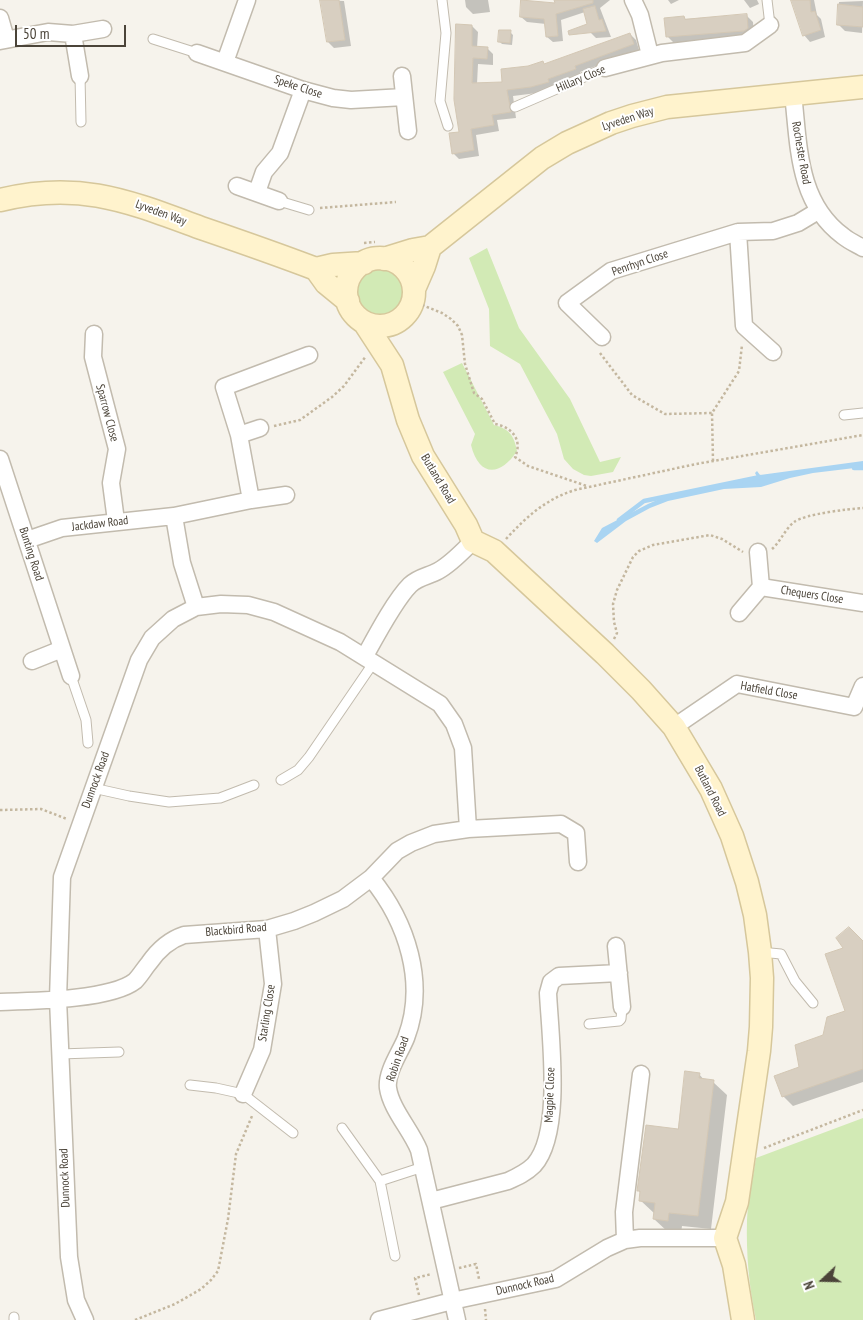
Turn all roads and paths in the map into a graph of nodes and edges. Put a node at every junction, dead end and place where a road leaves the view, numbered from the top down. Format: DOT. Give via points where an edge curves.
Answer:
graph roads {
  1 [pos="247,0"];
  2 [pos="442,0"];
  3 [pos="633,0"];
  4 [pos="767,0"];
  5 [pos="0,18"];
  6 [pos="770,25"];
  7 [pos="103,29"];
  8 [pos="73,34"];
  9 [pos="152,38"];
  10 [pos="3,40"];
  11 [pos="197,52"];
  12 [pos="650,55"];
  13 [pos="225,62"];
  14 [pos="605,68"];
  15 [pos="80,76"];
  16 [pos="402,76"];
  17 [pos="863,87"];
  18 [pos="303,90"];
  19 [pos="793,94"];
  20 [pos="404,97"];
  21 [pos="515,107"];
  22 [pos="81,122"];
  23 [pos="448,126"];
  24 [pos="408,131"];
  25 [pos="237,186"];
  26 [pos="257,192"];
  27 [pos="0,200"];
  28 [pos="278,201"];
  29 [pos="396,202"];
  30 [pos="309,210"];
  31 [pos="818,210"];
  32 [pos="738,232"];
  33 [pos="430,247"];
  34 [pos="863,248"];
  35 [pos="373,252"];
  36 [pos="316,268"];
  37 [pos="348,302"];
  38 [pos="415,303"];
  39 [pos="364,322"];
  40 [pos="744,326"];
  41 [pos="94,334"];
  42 [pos="602,337"];
  43 [pos="371,351"];
  44 [pos="773,352"];
  45 [pos="309,355"];
  46 [pos="392,365"];
  47 [pos="712,413"];
  48 [pos="863,413"];
  49 [pos="844,415"];
  50 [pos="260,428"];
  51 [pos="239,435"];
  52 [pos="863,435"];
  53 [pos="0,459"];
  54 [pos="713,461"];
  55 [pos="588,487"];
  56 [pos="286,495"];
  57 [pos="251,500"];
  58 [pos="863,508"];
  59 [pos="174,516"];
  60 [pos="116,521"];
  61 [pos="27,540"];
  62 [pos="473,541"];
  63 [pos="494,551"];
  64 [pos="758,552"];
  65 [pos="761,587"];
  66 [pos="863,603"];
  67 [pos="196,608"];
  68 [pos="739,613"];
  69 [pos="62,649"];
  70 [pos="605,654"];
  71 [pos="370,659"];
  72 [pos="32,661"];
  73 [pos="71,676"];
  74 [pos="863,686"];
  75 [pos="674,727"];
  76 [pos="88,743"];
  77 [pos="281,780"];
  78 [pos="254,785"];
  79 [pos="93,788"];
  80 [pos="0,810"];
  81 [pos="80,824"];
  82 [pos="468,829"];
  83 [pos="578,862"];
  84 [pos="371,878"];
  85 [pos="267,929"];
  86 [pos="616,946"];
  87 [pos="760,952"];
  88 [pos="619,973"];
  89 [pos="58,999"];
  90 [pos="0,1002"];
  91 [pos="813,1003"];
  92 [pos="622,1007"];
  93 [pos="589,1024"];
  94 [pos="119,1052"];
  95 [pos="60,1054"];
  96 [pos="641,1074"];
  97 [pos="190,1085"];
  98 [pos="243,1094"];
  99 [pos="257,1104"];
  100 [pos="863,1110"];
  101 [pos="342,1128"];
  102 [pos="293,1134"];
  103 [pos="746,1151"];
  104 [pos="423,1167"];
  105 [pos="380,1181"];
  106 [pos="431,1201"];
  107 [pos="725,1238"];
  108 [pos="625,1240"];
  109 [pos="395,1256"];
  110 [pos="452,1302"];
  111 [pos="85,1320"];
  112 [pos="135,1320"];
  113 [pos="379,1320"];
  114 [pos="457,1320"];
  115 [pos="743,1320"];
  1 -- 13 [label="street"];
  2 -- 23 [label="lane" via="446,33 440,100"];
  3 -- 12 [label="street"];
  4 -- 6 [label="lane"];
  5 -- 10 [label="street"];
  6 -- 12 [label="street, Hillary Close" via="745,43"];
  7 -- 8 [label="street"];
  8 -- 10 [label="street" via="48,32"];
  8 -- 15 [label="street"];
  9 -- 11 [label="lane"];
  11 -- 13 [label="street, Speke Close"];
  12 -- 14 [label="street, Hillary Close"];
  13 -- 18 [label="street, Speke Close"];
  14 -- 21 [label="lane, Hillary Close"];
  15 -- 22 [label="lane"];
  16 -- 20 [label="street"];
  17 -- 19 [label="street, Lyveden Way"];
  18 -- 20 [label="street, Speke Close" via="351,100"];
  18 -- 26 [label="street" via="280,153 264,172"];
  19 -- 31 [label="street, Rochester Road" via="803,172"];
  19 -- 33 [label="street, Lyveden Way" via="667,107 592,131 542,158"];
  20 -- 24 [label="street"];
  25 -- 26 [label="street"];
  26 -- 28 [label="street"];
  27 -- 36 [label="street, Lyveden Way" via="52,192 120,199"];
  28 -- 30 [label="lane"];
  29 -- 30 [label="path"];
  31 -- 32 [label="street, Penrhyn Close" via="798,223 773,231"];
  31 -- 34 [label="street, Rochester Road" via="843,236"];
  32 -- 40 [label="street"];
  32 -- 42 [label="street, Penrhyn Close" via="611,271 567,303"];
  33 -- 35 [label="street, Lyveden Way"];
  33 -- 38 [label="street"];
  35 -- 36 [label="street, Lyveden Way"];
  35 -- 37 [label="street" via="348,281"];
  35 -- 38 [label="street" via="401,266 408,274"];
  36 -- 37 [label="street" via="326,283"];
  37 -- 39 [label="street"];
  38 -- 39 [label="street" via="399,321 390,325"];
  38 -- 46 [label="street, Butland Road" via="397,341"];
  38 -- 55 [label="path" via="442,313 458,326 474,393 482,399 495,424 513,431 518,450 515,457 528,466"];
  39 -- 46 [label="street, Butland Road"];
  40 -- 44 [label="street"];
  40 -- 47 [label="path" via="739,370"];
  41 -- 60 [label="street, Sparrow Close" via="93,357 117,449 111,482"];
  42 -- 47 [label="path" via="600,354 632,395 665,414"];
  43 -- 50 [label="path" via="344,386 300,420"];
  45 -- 51 [label="street" via="224,388"];
  46 -- 62 [label="street, Butland Road" via="408,420 423,456"];
  47 -- 54 [label="path"];
  48 -- 49 [label="lane"];
  50 -- 51 [label="street"];
  51 -- 57 [label="street"];
  52 -- 54 [label="path"];
  53 -- 61 [label="street, Bunting Road"];
  54 -- 55 [label="path"];
  55 -- 63 [label="path" via="562,494 542,505"];
  56 -- 57 [label="street, Jackdaw Road"];
  57 -- 59 [label="street, Jackdaw Road"];
  58 -- 64 [label="path" via="804,516 788,528 773,549"];
  59 -- 60 [label="street, Jackdaw Road"];
  59 -- 67 [label="street" via="182,563"];
  60 -- 61 [label="street, Jackdaw Road" via="62,528"];
  61 -- 69 [label="street, Bunting Road"];
  62 -- 63 [label="street, Butland Road"];
  62 -- 71 [label="street" via="448,564 420,578 401,595"];
  63 -- 70 [label="street, Butland Road"];
  64 -- 65 [label="street"];
  64 -- 70 [label="path" via="743,552 710,534 653,544 639,551 632,557 617,590 613,604 617,633"];
  65 -- 66 [label="street, Chequers Close"];
  65 -- 68 [label="street"];
  67 -- 71 [label="street, Dunnock Road" via="221,604 248,605 274,612"];
  67 -- 79 [label="street, Dunnock Road" via="173,619 152,638 139,660"];
  69 -- 72 [label="street"];
  69 -- 73 [label="street, Bunting Road"];
  70 -- 75 [label="street, Butland Road"];
  71 -- 77 [label="lane" via="309,757 298,770"];
  71 -- 82 [label="street" via="440,704 454,724 463,748"];
  73 -- 76 [label="lane" via="86,720"];
  74 -- 75 [label="street, Hatfield Close" via="854,707 737,684"];
  75 -- 87 [label="street, Butland Road" via="711,789 732,836 755,915"];
  78 -- 79 [label="lane" via="220,798 169,802"];
  79 -- 81 [label="street, Dunnock Road"];
  80 -- 81 [label="path" via="41,809"];
  81 -- 89 [label="street, Dunnock Road" via="62,877"];
  82 -- 83 [label="street, Blackbird Road" via="561,824 576,833"];
  82 -- 84 [label="street, Blackbird Road" via="421,838 397,851"];
  84 -- 85 [label="street, Blackbird Road" via="330,906"];
  84 -- 104 [label="street, Robin Road" via="394,909 409,946 414,984 411,1020 388,1088 413,1137"];
  85 -- 89 [label="street, Blackbird Road" via="175,938 162,947 135,980 122,988"];
  85 -- 98 [label="street, Starling Close" via="273,984 262,1050"];
  86 -- 88 [label="street"];
  87 -- 91 [label="lane" via="781,954 795,981"];
  87 -- 103 [label="street, Butland Road" via="761,1027"];
  88 -- 92 [label="street"];
  88 -- 106 [label="street, Magpie Close" via="559,976 552,982 548,993 552,1111 545,1142 535,1164 508,1181"];
  89 -- 90 [label="street, Blackbird Road"];
  89 -- 95 [label="street, Dunnock Road"];
  92 -- 93 [label="lane" via="619,1021"];
  94 -- 95 [label="lane"];
  95 -- 111 [label="street, Dunnock Road" via="69,1257 76,1300"];
  96 -- 108 [label="street" via="624,1212"];
  97 -- 98 [label="lane"];
  98 -- 99 [label="lane"];
  99 -- 102 [label="lane"];
  99 -- 112 [label="path" via="236,1154 218,1271 201,1289"];
  100 -- 103 [label="path" via="755,1152"];
  101 -- 105 [label="lane"];
  103 -- 107 [label="street, Butland Road" via="738,1202"];
  104 -- 105 [label="lane"];
  104 -- 106 [label="street, Robin Road"];
  105 -- 109 [label="lane"];
  106 -- 110 [label="street, Robin Road"];
  107 -- 108 [label="street, Dunnock Road"];
  107 -- 115 [label="street" via="734,1265"];
  108 -- 110 [label="street, Dunnock Road" via="556,1279"];
  110 -- 113 [label="street, Dunnock Road"];
  110 -- 114 [label="street, Robin Road"];
}
